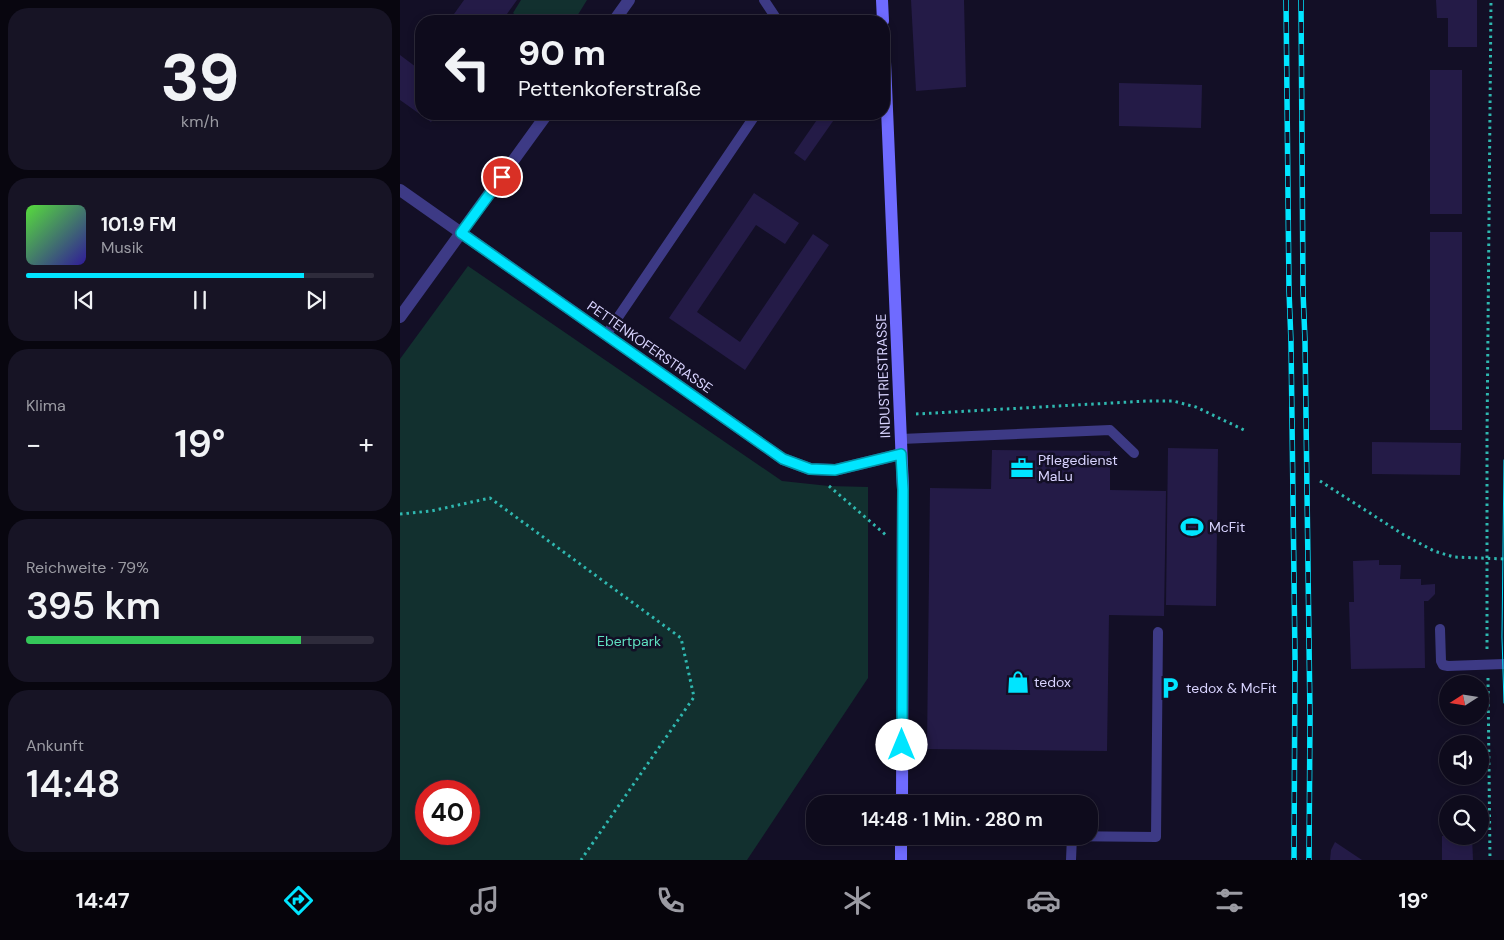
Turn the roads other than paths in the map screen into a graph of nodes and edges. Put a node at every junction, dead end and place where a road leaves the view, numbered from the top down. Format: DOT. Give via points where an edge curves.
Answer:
graph roads {
  1 [pos="629,0"];
  2 [pos="764,0"];
  3 [pos="882,0"];
  4 [pos="618,15"];
  5 [pos="774,15"];
  6 [pos="883,15"];
  7 [pos="543,120"];
  8 [pos="752,120"];
  9 [pos="887,120"];
  10 [pos="400,190"];
  11 [pos="461,233"];
  12 [pos="400,317"];
  13 [pos="606,335"];
  14 [pos="900,439"];
  15 [pos="1134,453"];
  16 [pos="901,454"];
  17 [pos="1440,629"];
  18 [pos="1158,632"];
  19 [pos="1504,664"];
  20 [pos="902,795"];
  21 [pos="1098,836"];
  22 [pos="901,845"];
  23 [pos="1072,845"];
  24 [pos="901,860"];
  25 [pos="1071,860"];
  1 -- 4 [label="street"];
  2 -- 5 [label="lane"];
  3 -- 6 [label="street"];
  7 -- 11 [label="street"];
  8 -- 13 [label="lane"];
  9 -- 14 [label="street, INDUSTRIESTRASSE"];
  10 -- 11 [label="street, PETTENKOFERSTRASSE"];
  11 -- 12 [label="street"];
  11 -- 13 [label="street, PETTENKOFERSTRASSE"];
  13 -- 16 [label="street, PETTENKOFERSTRASSE" via="783,459 810,469 835,470"];
  14 -- 15 [label="lane" via="1110,430"];
  14 -- 16 [label="street, INDUSTRIESTRASSE"];
  16 -- 20 [label="street, INDUSTRIESTRASSE"];
  17 -- 19 [label="lane" via="1443,665"];
  18 -- 21 [label="lane" via="1156,837"];
  22 -- 24 [label="street"];
  23 -- 25 [label="lane"];
}
